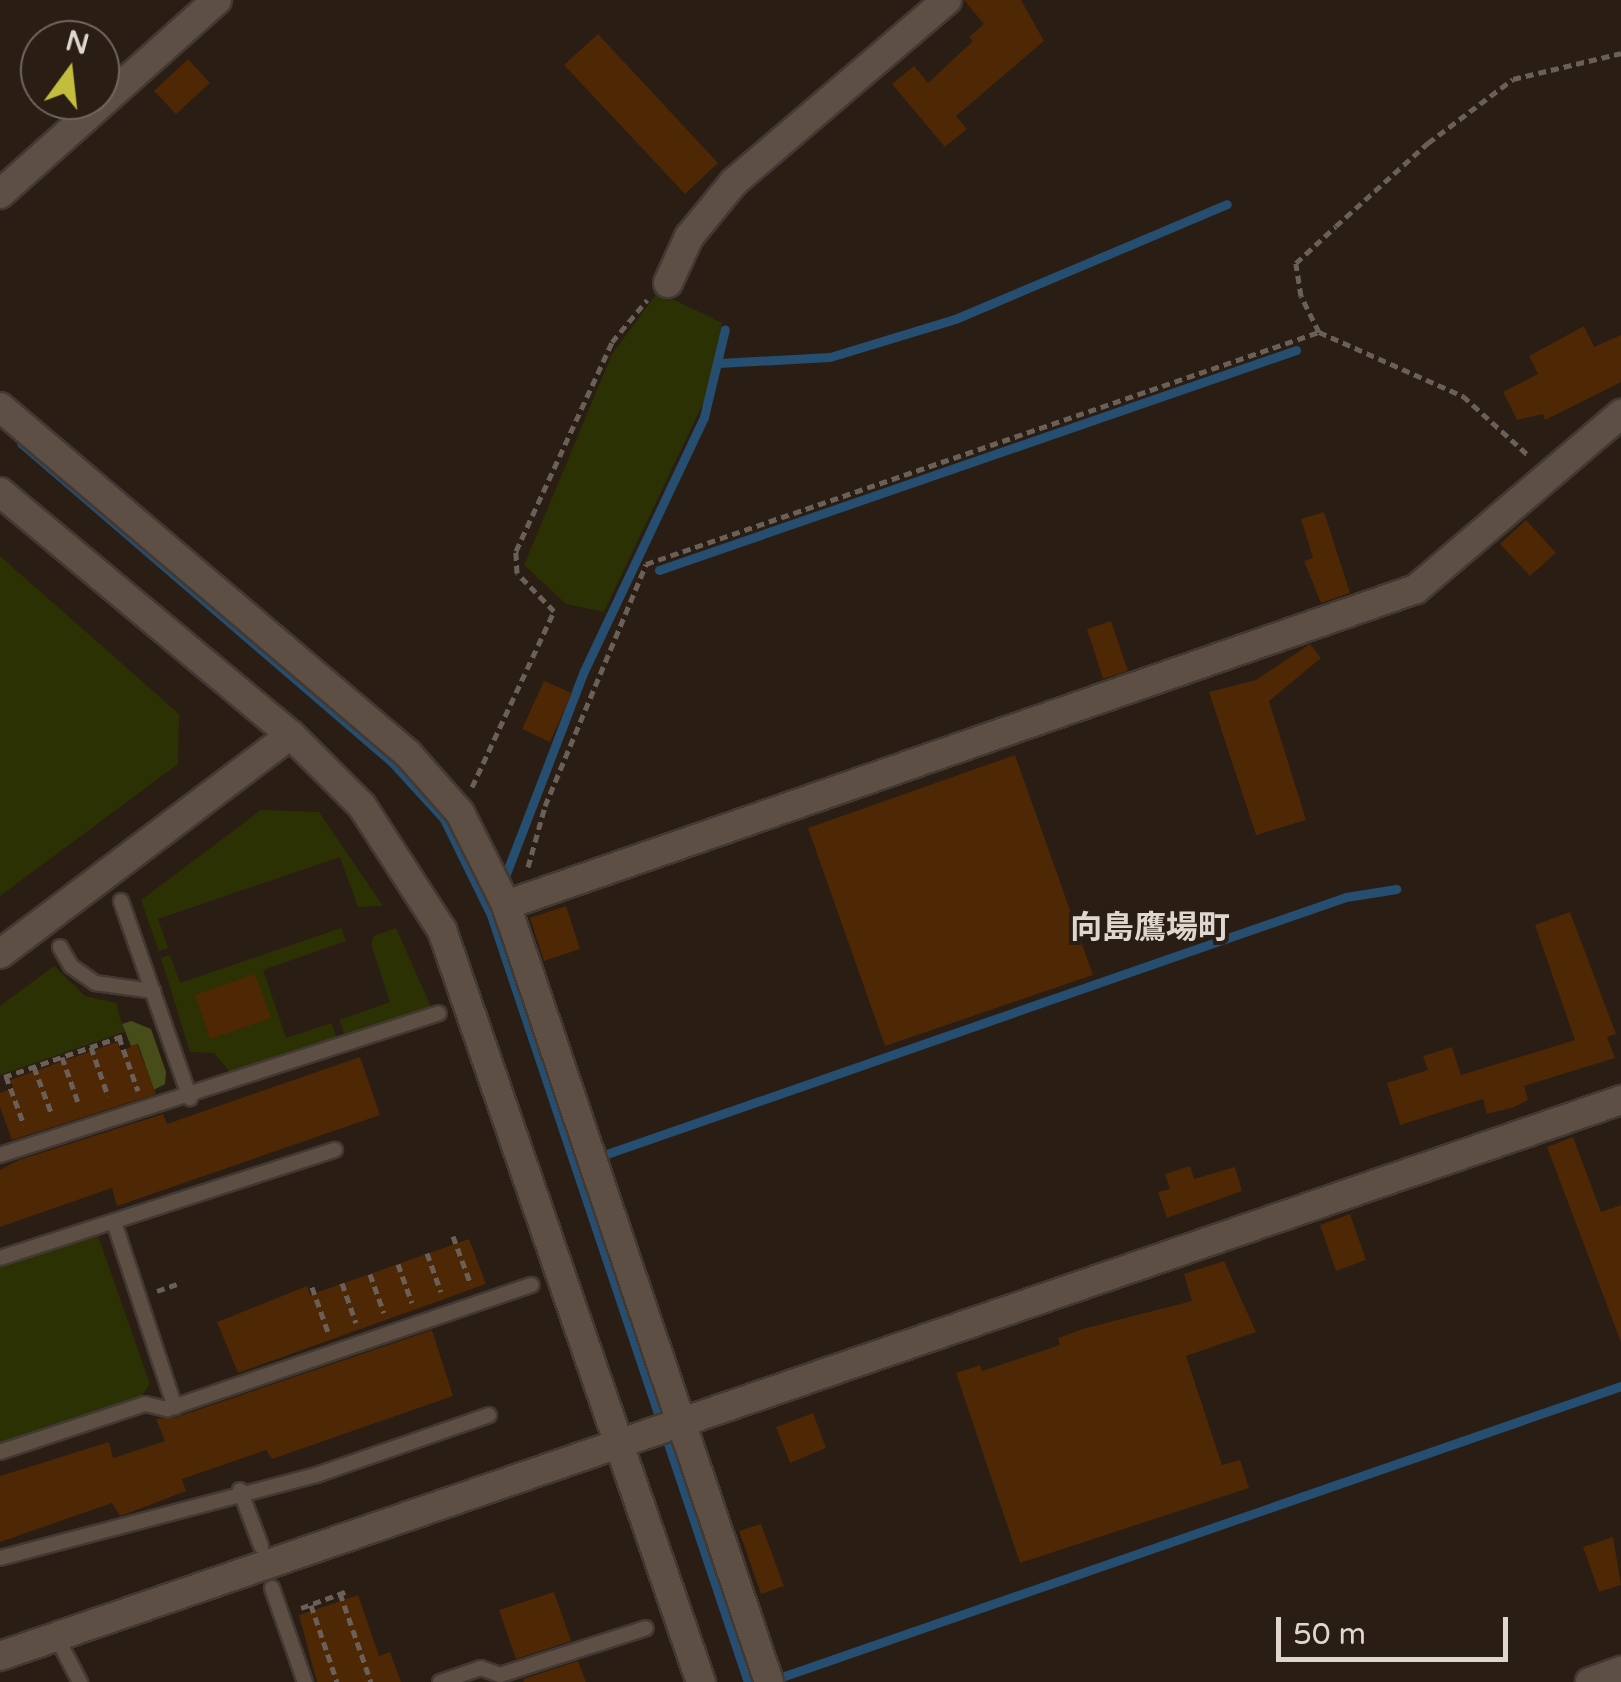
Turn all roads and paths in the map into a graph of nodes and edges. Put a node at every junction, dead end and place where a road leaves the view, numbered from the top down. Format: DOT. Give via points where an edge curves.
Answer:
graph roads {
  1 [pos="217,0"];
  2 [pos="947,0"];
  3 [pos="1621,54"];
  4 [pos="0,194"];
  5 [pos="668,283"];
  6 [pos="1319,332"];
  7 [pos="0,407"];
  8 [pos="1621,414"];
  9 [pos="1548,474"];
  10 [pos="0,492"];
  11 [pos="291,735"];
  12 [pos="460,812"];
  13 [pos="122,901"];
  14 [pos="513,902"];
  15 [pos="60,947"];
  16 [pos="0,954"];
  17 [pos="153,992"];
  18 [pos="439,1013"];
  19 [pos="91,1047"];
  20 [pos="62,1056"];
  21 [pos="34,1066"];
  22 [pos="190,1098"];
  23 [pos="1621,1100"];
  24 [pos="144,1106"];
  25 [pos="115,1116"];
  26 [pos="86,1125"];
  27 [pos="59,1135"];
  28 [pos="30,1145"];
  29 [pos="335,1150"];
  30 [pos="0,1155"];
  31 [pos="114,1222"];
  32 [pos="453,1236"];
  33 [pos="427,1252"];
  34 [pos="0,1258"];
  35 [pos="398,1264"];
  36 [pos="370,1274"];
  37 [pos="342,1283"];
  38 [pos="532,1285"];
  39 [pos="312,1287"];
  40 [pos="477,1304"];
  41 [pos="448,1314"];
  42 [pos="419,1324"];
  43 [pos="391,1333"];
  44 [pos="364,1343"];
  45 [pos="336,1352"];
  46 [pos="175,1407"];
  47 [pos="489,1415"];
  48 [pos="668,1428"];
  49 [pos="618,1445"];
  50 [pos="0,1452"];
  51 [pos="240,1490"];
  52 [pos="261,1546"];
  53 [pos="0,1558"];
  54 [pos="272,1588"];
  55 [pos="310,1605"];
  56 [pos="282,1616"];
  57 [pos="646,1628"];
  58 [pos="57,1638"];
  59 [pos="0,1656"];
  60 [pos="1621,1671"];
  61 [pos="766,1676"];
  62 [pos="80,1682"];
  63 [pos="305,1682"];
  64 [pos="337,1682"];
  65 [pos="371,1682"];
  66 [pos="440,1682"];
  67 [pos="702,1682"];
  68 [pos="1590,1682"];
  1 -- 4 [label="street"];
  2 -- 5 [label="street" via="734,182 689,237"];
  3 -- 6 [label="path" via="1513,79 1336,226 1296,263"];
  5 -- 12 [label="path" via="612,342 516,550 517,573 554,611"];
  6 -- 9 [label="path" via="1463,396"];
  6 -- 14 [label="path" via="646,564 545,806"];
  7 -- 12 [label="street" via="408,754"];
  8 -- 9 [label="street"];
  9 -- 14 [label="street" via="1416,589"];
  10 -- 11 [label="street"];
  11 -- 16 [label="street"];
  11 -- 49 [label="street" via="362,806 442,930"];
  12 -- 14 [label="street"];
  13 -- 17 [label="lane"];
  14 -- 48 [label="street"];
  15 -- 17 [label="lane" via="70,966 95,983"];
  17 -- 22 [label="lane"];
  18 -- 22 [label="lane"];
  19 -- 20 [label="path"];
  19 -- 24 [label="path" via="121,1036"];
  19 -- 25 [label="path"];
  20 -- 21 [label="path"];
  20 -- 26 [label="path"];
  21 -- 27 [label="path"];
  21 -- 28 [label="path" via="5,1076"];
  22 -- 24 [label="lane"];
  23 -- 48 [label="street"];
  24 -- 25 [label="lane"];
  25 -- 26 [label="lane"];
  26 -- 27 [label="lane"];
  27 -- 28 [label="lane"];
  28 -- 30 [label="lane"];
  29 -- 31 [label="lane"];
  31 -- 34 [label="lane"];
  31 -- 46 [label="lane"];
  32 -- 40 [label="path"];
  33 -- 41 [label="path"];
  35 -- 42 [label="path"];
  36 -- 43 [label="path"];
  37 -- 44 [label="path"];
  38 -- 40 [label="lane"];
  39 -- 45 [label="path"];
  40 -- 41 [label="lane"];
  41 -- 42 [label="lane"];
  42 -- 43 [label="lane"];
  43 -- 44 [label="lane"];
  44 -- 45 [label="lane"];
  45 -- 46 [label="lane"];
  46 -- 50 [label="lane" via="145,1404"];
  47 -- 51 [label="lane" via="316,1475"];
  48 -- 49 [label="street"];
  48 -- 61 [label="street"];
  49 -- 58 [label="street"];
  49 -- 67 [label="street"];
  51 -- 52 [label="lane"];
  51 -- 53 [label="lane"];
  54 -- 56 [label="lane"];
  55 -- 56 [label="path"];
  55 -- 64 [label="path"];
  55 -- 65 [label="path" via="342,1593"];
  56 -- 63 [label="lane"];
  57 -- 66 [label="lane" via="500,1675 480,1668"];
  58 -- 59 [label="street"];
  58 -- 62 [label="lane"];
  60 -- 68 [label="street"];
}
